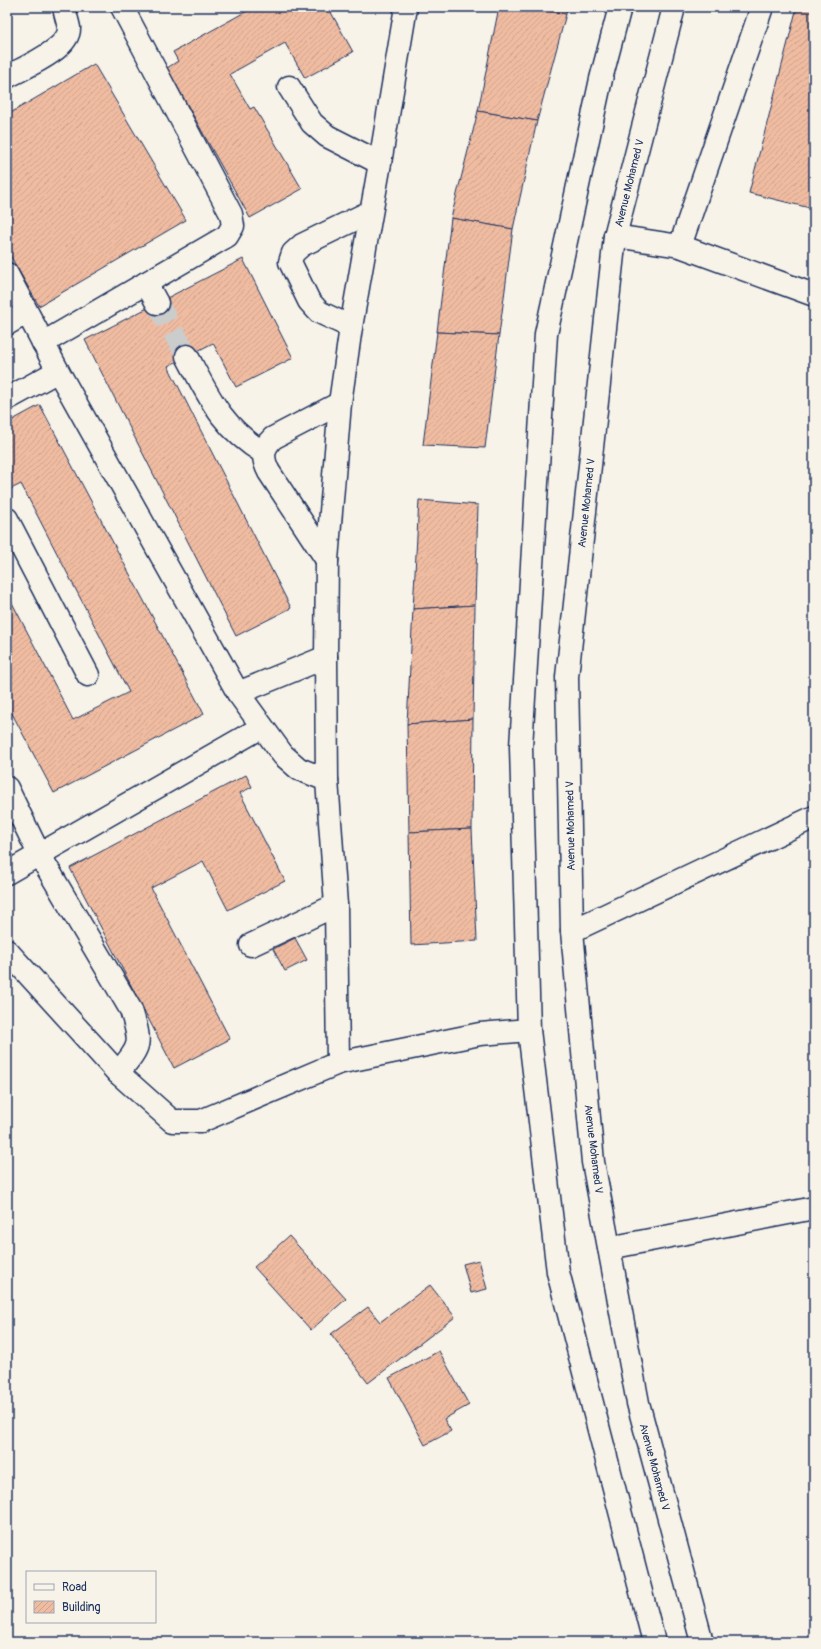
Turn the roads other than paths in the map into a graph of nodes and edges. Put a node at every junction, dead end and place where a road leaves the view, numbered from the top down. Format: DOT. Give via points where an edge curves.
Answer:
graph roads {
  1 [pos="64,7"];
  2 [pos="122,7"];
  3 [pos="406,7"];
  4 [pos="620,7"];
  5 [pos="674,7"];
  6 [pos="762,7"];
  7 [pos="7,77"];
  8 [pos="289,87"];
  9 [pos="380,163"];
  10 [pos="370,212"];
  11 [pos="615,236"];
  12 [pos="680,246"];
  13 [pos="7,274"];
  14 [pos="146,283"];
  15 [pos="814,295"];
  16 [pos="157,303"];
  17 [pos="26,313"];
  18 [pos="7,324"];
  19 [pos="351,327"];
  20 [pos="43,343"];
  21 [pos="186,356"];
  22 [pos="58,371"];
  23 [pos="7,399"];
  24 [pos="340,403"];
  25 [pos="264,453"];
  26 [pos="7,519"];
  27 [pos="327,560"];
  28 [pos="326,657"];
  29 [pos="88,675"];
  30 [pos="238,693"];
  31 [pos="262,727"];
  32 [pos="327,780"];
  33 [pos="7,788"];
  34 [pos="814,817"];
  35 [pos="39,854"];
  36 [pos="7,873"];
  37 [pos="336,905"];
  38 [pos="572,931"];
  39 [pos="251,945"];
  40 [pos="7,951"];
  41 [pos="529,1030"];
  42 [pos="338,1063"];
  43 [pos="118,1073"];
  44 [pos="814,1208"];
  45 [pos="609,1248"];
  46 [pos="654,1642"];
  47 [pos="702,1642"];
  1 -- 7 [label="street" via="69,30 65,41 55,50"];
  2 -- 14 [label="street" via="231,214 233,226 227,236"];
  3 -- 9 [label="street"];
  4 -- 41 [label="street" via="601,79 546,334 521,747"];
  5 -- 11 [label="street, Avenue Mohamed V"];
  6 -- 12 [label="street"];
  8 -- 9 [label="street" via="312,122 327,136"];
  9 -- 10 [label="street"];
  10 -- 19 [label="street"];
  10 -- 19 [label="street" via="302,245 293,253 290,262 309,301 319,312"];
  11 -- 12 [label="street"];
  11 -- 38 [label="street, Avenue Mohamed V" via="567,677"];
  12 -- 15 [label="street"];
  13 -- 17 [label="street"];
  14 -- 16 [label="street"];
  14 -- 20 [label="street"];
  17 -- 18 [label="street"];
  17 -- 20 [label="street"];
  19 -- 24 [label="street"];
  20 -- 22 [label="street"];
  21 -- 25 [label="street" via="224,420 244,440"];
  22 -- 23 [label="street"];
  22 -- 30 [label="street"];
  24 -- 25 [label="street" via="273,438"];
  24 -- 27 [label="street"];
  25 -- 27 [label="street" via="264,463 269,472"];
  26 -- 29 [label="street"];
  27 -- 28 [label="street"];
  28 -- 30 [label="street"];
  28 -- 32 [label="street"];
  30 -- 31 [label="street"];
  31 -- 32 [label="street" via="283,755 299,769"];
  31 -- 35 [label="street"];
  32 -- 37 [label="street"];
  33 -- 35 [label="street"];
  34 -- 38 [label="street"];
  35 -- 36 [label="street"];
  35 -- 43 [label="street" via="131,1010 138,1031 138,1049"];
  37 -- 39 [label="street"];
  37 -- 42 [label="street"];
  38 -- 45 [label="street, Avenue Mohamed V" via="593,1162"];
  40 -- 43 [label="street"];
  41 -- 42 [label="street" via="480,1034"];
  41 -- 46 [label="street" via="558,1272"];
  42 -- 43 [label="street" via="201,1121 172,1121"];
  44 -- 45 [label="street"];
  45 -- 47 [label="street, Avenue Mohamed V" via="638,1403"];
}
